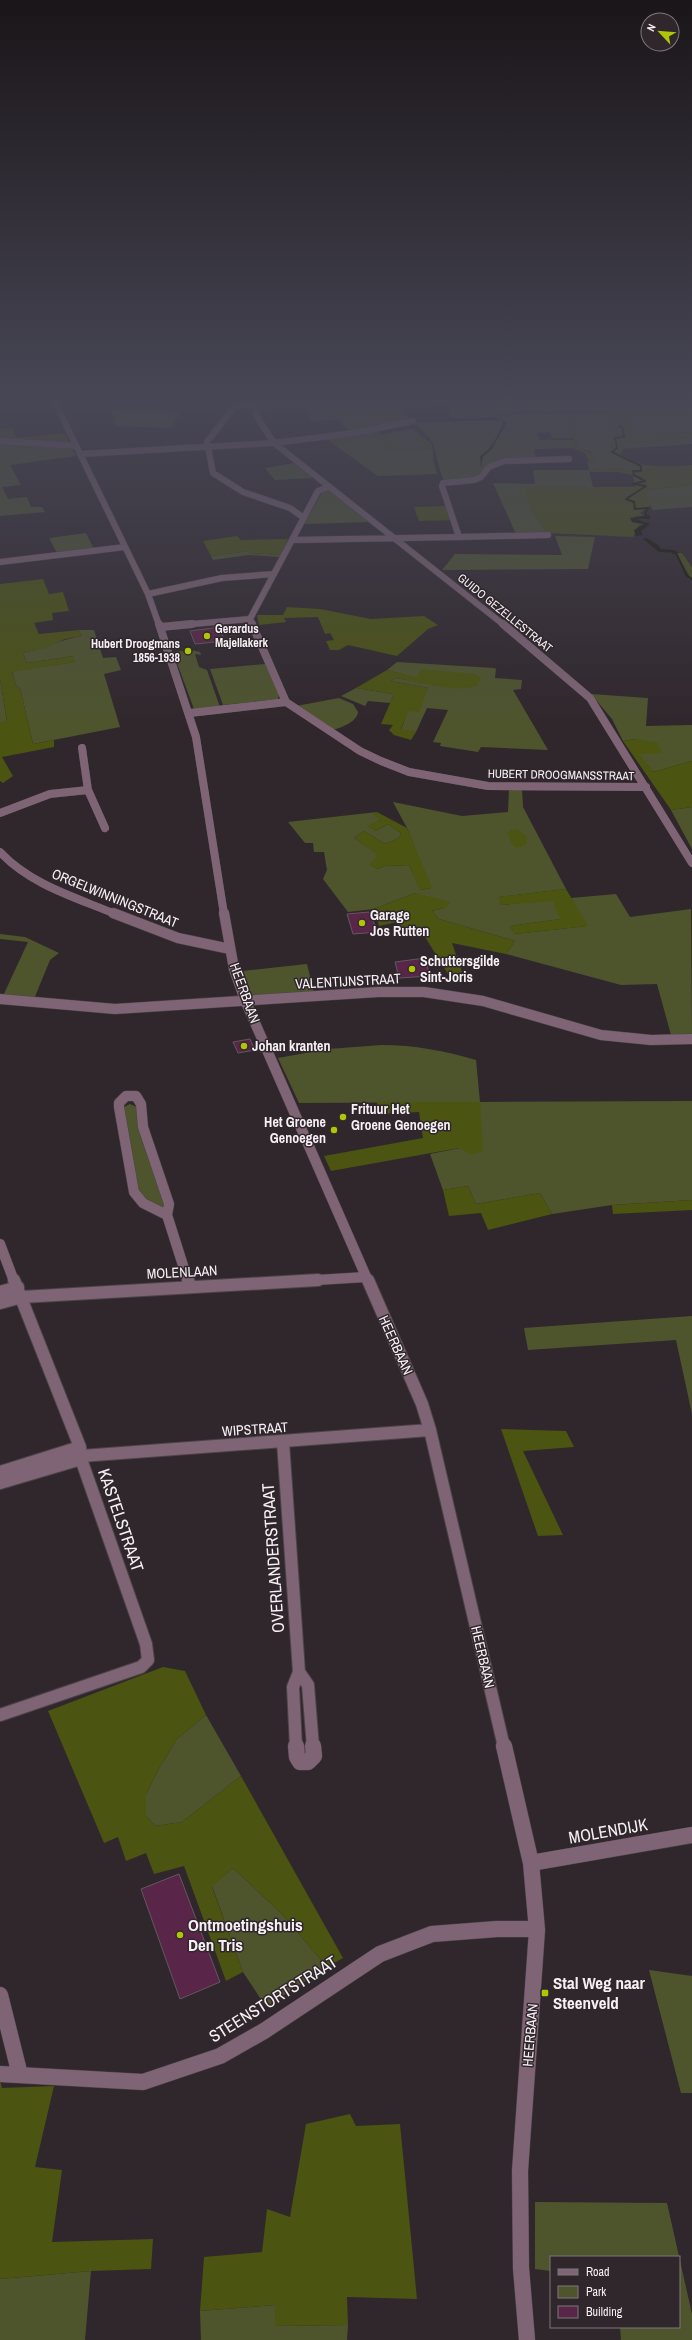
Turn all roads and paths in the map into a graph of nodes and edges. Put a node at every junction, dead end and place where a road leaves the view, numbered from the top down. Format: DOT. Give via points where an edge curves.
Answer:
graph roads {
  1 [pos="105,507"];
  2 [pos="288,507"];
  3 [pos="310,507"];
  4 [pos="354,507"];
  5 [pos="450,507"];
  6 [pos="304,518"];
  7 [pos="548,535"];
  8 [pos="459,537"];
  9 [pos="394,538"];
  10 [pos="293,540"];
  11 [pos="124,547"];
  12 [pos="0,562"];
  13 [pos="274,574"];
  14 [pos="148,594"];
  15 [pos="250,619"];
  16 [pos="161,628"];
  17 [pos="286,702"];
  18 [pos="190,713"];
  19 [pos="82,748"];
  20 [pos="646,787"];
  21 [pos="88,790"];
  22 [pos="0,813"];
  23 [pos="105,828"];
  24 [pos="0,852"];
  25 [pos="692,863"];
  26 [pos="230,948"];
  27 [pos="245,1000"];
  28 [pos="1,1002"];
  29 [pos="692,1040"];
  30 [pos="167,1215"];
  31 [pos="0,1244"];
  32 [pos="366,1277"];
  33 [pos="190,1287"];
  34 [pos="0,1292"];
  35 [pos="20,1292"];
  36 [pos="0,1303"];
  37 [pos="430,1430"];
  38 [pos="283,1442"];
  39 [pos="81,1454"];
  40 [pos="0,1472"];
  41 [pos="0,1483"];
  42 [pos="299,1672"];
  43 [pos="0,1715"];
  44 [pos="692,1835"];
  45 [pos="531,1863"];
  46 [pos="537,1929"];
  47 [pos="0,1995"];
  48 [pos="0,2074"];
  49 [pos="20,2075"];
  50 [pos="526,2340"];
  1 -- 11 [label="street, HEERBAAN"];
  2 -- 6 [label="street"];
  3 -- 6 [label="street"];
  4 -- 9 [label="street, GUIDO GEZELLESTRAAT"];
  5 -- 8 [label="street"];
  6 -- 10 [label="street"];
  7 -- 8 [label="street"];
  8 -- 9 [label="street"];
  9 -- 10 [label="street"];
  9 -- 20 [label="street, GUIDO GEZELLESTRAAT" via="504,625 590,698"];
  10 -- 13 [label="street"];
  11 -- 12 [label="street"];
  11 -- 14 [label="street, HEERBAAN"];
  13 -- 14 [label="street" via="222,578"];
  13 -- 15 [label="street"];
  14 -- 16 [label="street, HEERBAAN"];
  15 -- 16 [label="street"];
  15 -- 17 [label="street"];
  16 -- 18 [label="street, HEERBAAN"];
  17 -- 18 [label="street"];
  17 -- 20 [label="street, HUBERT DROOGMANSSTRAAT" via="360,751 409,772 488,786"];
  18 -- 26 [label="street, HEERBAAN"];
  19 -- 21 [label="street"];
  20 -- 25 [label="street, GUIDO GEZELLESTRAAT"];
  21 -- 22 [label="street" via="50,794"];
  21 -- 23 [label="street"];
  24 -- 26 [label="street, ORGELWINNINGSTRAAT" via="22,872 55,889 152,929 208,946"];
  26 -- 27 [label="street, HEERBAAN"];
  27 -- 28 [label="street, VALENTIJNSTRAAT" via="115,1009"];
  27 -- 29 [label="street, VALENTIJNSTRAAT" via="378,992 424,992 483,1002 601,1035 651,1040"];
  27 -- 32 [label="street, HEERBAAN"];
  30 -- 30 [label="street" via="169,1204 143,1127 141,1104 136,1096 126,1096 119,1103 119,1117 125,1131 127,1162 136,1196"];
  30 -- 33 [label="street"];
  31 -- 35 [label="street, KASTELSTRAAT"];
  32 -- 33 [label="street, MOLENLAAN"];
  32 -- 37 [label="street, HEERBAAN" via="422,1404"];
  33 -- 35 [label="street, MOLENLAAN"];
  34 -- 35 [label="street, MOLENLAAN"];
  35 -- 36 [label="street, MOLENLAAN"];
  35 -- 39 [label="street, KASTELSTRAAT"];
  37 -- 38 [label="street, WIPSTRAAT"];
  37 -- 45 [label="street, HEERBAAN"];
  38 -- 39 [label="street, WIPSTRAAT"];
  38 -- 42 [label="street, OVERLANDERSTRAAT"];
  39 -- 40 [label="street, WIPSTRAAT"];
  39 -- 41 [label="street, WIPSTRAAT"];
  39 -- 43 [label="street, KASTELSTRAAT" via="146,1644 148,1660 141,1667"];
  42 -- 42 [label="street, OVERLANDERSTRAAT" via="293,1687 297,1757 300,1762 306,1763 312,1761 314,1756 308,1685"];
  44 -- 45 [label="street, MOLENDIJK"];
  45 -- 46 [label="street, HEERBAAN"];
  46 -- 49 [label="street, STEENSTORTSTRAAT" via="432,1934 380,1954 264,2031 220,2056 143,2082"];
  46 -- 50 [label="street, HEERBAAN" via="536,1972 527,2057 521,2155 520,2282"];
  47 -- 49 [label="street"];
  48 -- 49 [label="street, STEENSTORTSTRAAT"];
}
